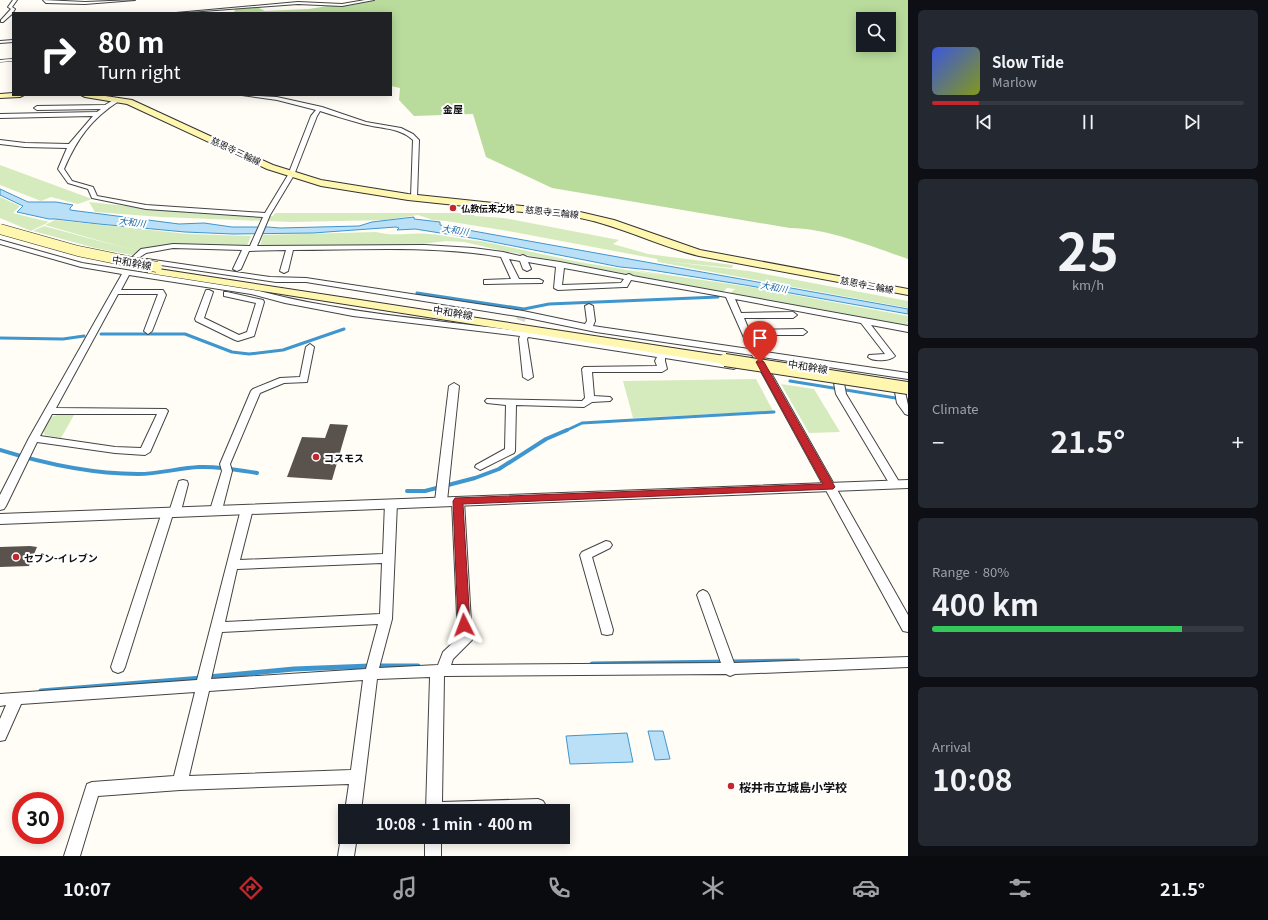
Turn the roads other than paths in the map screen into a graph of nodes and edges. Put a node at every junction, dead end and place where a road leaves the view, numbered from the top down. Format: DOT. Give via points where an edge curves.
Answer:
graph roads {
  1 [pos="14,0"];
  2 [pos="45,0"];
  3 [pos="133,0"];
  4 [pos="254,0"];
  5 [pos="372,0"];
  6 [pos="252,6"];
  7 [pos="189,12"];
  8 [pos="12,20"];
  9 [pos="1,21"];
  10 [pos="12,41"];
  11 [pos="0,42"];
  12 [pos="12,60"];
  13 [pos="0,61"];
  14 [pos="12,95"];
  15 [pos="0,96"];
  16 [pos="97,96"];
  17 [pos="253,96"];
  18 [pos="114,98"];
  19 [pos="105,107"];
  20 [pos="37,108"];
  21 [pos="320,108"];
  22 [pos="97,114"];
  23 [pos="0,116"];
  24 [pos="0,142"];
  25 [pos="71,146"];
  26 [pos="291,175"];
  27 [pos="414,197"];
  28 [pos="267,215"];
  29 [pos="0,224"];
  30 [pos="0,229"];
  31 [pos="0,236"];
  32 [pos="0,242"];
  33 [pos="250,248"];
  34 [pos="290,248"];
  35 [pos="425,248"];
  36 [pos="503,254"];
  37 [pos="425,256"];
  38 [pos="523,258"];
  39 [pos="134,259"];
  40 [pos="560,264"];
  41 [pos="154,269"];
  42 [pos="237,269"];
  43 [pos="527,269"];
  44 [pos="592,270"];
  45 [pos="284,271"];
  46 [pos="125,275"];
  47 [pos="629,276"];
  48 [pos="539,281"];
  49 [pos="487,282"];
  50 [pos="516,282"];
  51 [pos="590,286"];
  52 [pos="116,292"];
  53 [pos="209,292"];
  54 [pos="252,292"];
  55 [pos="732,292"];
  56 [pos="908,292"];
  57 [pos="589,306"];
  58 [pos="793,315"];
  59 [pos="739,316"];
  60 [pos="863,320"];
  61 [pos="496,325"];
  62 [pos="908,329"];
  63 [pos="587,330"];
  64 [pos="148,331"];
  65 [pos="803,332"];
  66 [pos="746,333"];
  67 [pos="526,334"];
  68 [pos="310,347"];
  69 [pos="755,353"];
  70 [pos="662,355"];
  71 [pos="725,357"];
  72 [pos="872,357"];
  73 [pos="765,371"];
  74 [pos="908,376"];
  75 [pos="528,377"];
  76 [pos="908,381"];
  77 [pos="839,383"];
  78 [pos="454,386"];
  79 [pos="905,391"];
  80 [pos="590,399"];
  81 [pos="607,400"];
  82 [pos="490,401"];
  83 [pos="511,402"];
  84 [pos="50,411"];
  85 [pos="908,412"];
  86 [pos="34,438"];
  87 [pos="480,467"];
  88 [pos="183,484"];
  89 [pos="902,484"];
  90 [pos="830,487"];
  91 [pos="441,501"];
  92 [pos="458,501"];
  93 [pos="391,503"];
  94 [pos="0,506"];
  95 [pos="246,509"];
  96 [pos="216,510"];
  97 [pos="171,511"];
  98 [pos="0,519"];
  99 [pos="606,545"];
  100 [pos="388,558"];
  101 [pos="232,564"];
  102 [pos="702,594"];
  103 [pos="386,619"];
  104 [pos="218,626"];
  105 [pos="908,627"];
  106 [pos="607,630"];
  107 [pos="908,662"];
  108 [pos="728,664"];
  109 [pos="118,666"];
  110 [pos="442,666"];
  111 [pos="373,667"];
  112 [pos="204,680"];
  113 [pos="16,699"];
  114 [pos="0,700"];
  115 [pos="0,736"];
  116 [pos="357,777"];
  117 [pos="180,783"];
  118 [pos="354,804"];
  119 [pos="434,804"];
  120 [pos="348,844"];
  121 [pos="433,844"];
  122 [pos="72,856"];
  123 [pos="346,856"];
  124 [pos="433,856"];
  1 -- 9 [label="street" via="10,7 11,13"];
  2 -- 3 [label="street" via="85,3"];
  4 -- 6 [label="street"];
  5 -- 6 [label="street" via="342,5 298,2"];
  6 -- 7 [label="street"];
  8 -- 9 [label="street"];
  10 -- 11 [label="street"];
  12 -- 13 [label="street"];
  14 -- 15 [label="main road"];
  16 -- 18 [label="main road, 慈恩寺三輪線"];
  17 -- 21 [label="street" via="293,101"];
  18 -- 19 [label="street"];
  18 -- 26 [label="main road, 慈恩寺三輪線" via="142,106"];
  19 -- 20 [label="street"];
  19 -- 22 [label="street"];
  21 -- 26 [label="street" via="314,116"];
  21 -- 27 [label="street" via="367,124 398,128 412,135 416,140"];
  22 -- 23 [label="street"];
  22 -- 25 [label="street"];
  24 -- 25 [label="street"];
  25 -- 28 [label="street" via="61,169 70,182 91,188 94,197 146,207"];
  26 -- 27 [label="main road, 慈恩寺三輪線" via="328,186"];
  26 -- 28 [label="street"];
  27 -- 56 [label="main road, 慈恩寺三輪線" via="596,218 682,249"];
  28 -- 33 [label="street"];
  29 -- 39 [label="street" via="70,246"];
  30 -- 41 [label="main road, 中和幹線, bridge" via="78,252"];
  31 -- 41 [label="main road, 中和幹線" via="58,253"];
  32 -- 46 [label="street" via="51,258"];
  33 -- 34 [label="street"];
  33 -- 39 [label="street" via="173,246 144,251"];
  33 -- 42 [label="street"];
  34 -- 35 [label="street"];
  34 -- 45 [label="street"];
  35 -- 36 [label="street"];
  35 -- 37 [label="street"];
  36 -- 38 [label="street"];
  36 -- 50 [label="street"];
  38 -- 40 [label="street"];
  38 -- 43 [label="street"];
  39 -- 63 [label="street" via="270,279 306,280 523,314"];
  40 -- 44 [label="street"];
  40 -- 51 [label="street" via="558,288"];
  41 -- 61 [label="main road, 中和幹線"];
  41 -- 63 [label="main road, 中和幹線"];
  44 -- 47 [label="street"];
  44 -- 51 [label="street"];
  46 -- 52 [label="street"];
  46 -- 53 [label="street"];
  46 -- 54 [label="street"];
  47 -- 51 [label="street" via="624,285"];
  47 -- 55 [label="street"];
  48 -- 50 [label="street"];
  49 -- 50 [label="street"];
  52 -- 64 [label="street" via="160,292 162,295"];
  52 -- 84 [label="street"];
  53 -- 53 [label="street" via="260,302 251,334 238,338 199,319"];
  54 -- 61 [label="street" via="406,316"];
  54 -- 67 [label="street" via="288,302 371,315"];
  55 -- 59 [label="street"];
  55 -- 60 [label="street"];
  57 -- 63 [label="street" via="591,321"];
  58 -- 59 [label="street"];
  59 -- 66 [label="street"];
  60 -- 62 [label="street"];
  60 -- 72 [label="street" via="891,356"];
  61 -- 71 [label="main road, 中和幹線"];
  63 -- 69 [label="street"];
  63 -- 71 [label="main road, 中和幹線"];
  65 -- 66 [label="street"];
  66 -- 69 [label="street"];
  67 -- 70 [label="street"];
  67 -- 75 [label="street" via="523,339"];
  68 -- 96 [label="street" via="304,380 283,380 256,391 226,468"];
  69 -- 73 [label="street"];
  69 -- 74 [label="street"];
  70 -- 73 [label="street"];
  70 -- 80 [label="street" via="662,369 586,369"];
  71 -- 76 [label="main road, 中和幹線"];
  71 -- 79 [label="main road, 中和幹線, bridge"];
  73 -- 77 [label="street"];
  73 -- 90 [label="street"];
  77 -- 79 [label="street"];
  77 -- 89 [label="street" via="841,394"];
  78 -- 91 [label="street"];
  79 -- 85 [label="street" via="902,403"];
  80 -- 81 [label="street"];
  80 -- 83 [label="street" via="584,404"];
  82 -- 83 [label="street"];
  83 -- 87 [label="street" via="510,451"];
  84 -- 86 [label="street"];
  84 -- 86 [label="street" via="163,411 145,452"];
  86 -- 94 [label="street"];
  88 -- 97 [label="street"];
  89 -- 90 [label="street"];
  90 -- 92 [label="street"];
  90 -- 105 [label="street"];
  91 -- 92 [label="street"];
  91 -- 93 [label="street"];
  92 -- 110 [label="street" via="465,640"];
  93 -- 95 [label="street"];
  93 -- 100 [label="street"];
  95 -- 96 [label="street"];
  95 -- 101 [label="street"];
  96 -- 97 [label="street"];
  97 -- 98 [label="street"];
  97 -- 109 [label="street"];
  99 -- 106 [label="street" via="586,554"];
  100 -- 101 [label="street"];
  100 -- 103 [label="street"];
  101 -- 104 [label="street"];
  102 -- 108 [label="street"];
  103 -- 104 [label="street"];
  103 -- 111 [label="street"];
  104 -- 112 [label="street"];
  107 -- 108 [label="street"];
  108 -- 110 [label="street" via="540,669"];
  110 -- 111 [label="street"];
  110 -- 119 [label="street"];
  111 -- 112 [label="street"];
  111 -- 116 [label="street"];
  112 -- 113 [label="street"];
  112 -- 117 [label="street"];
  113 -- 114 [label="street"];
  113 -- 115 [label="street"];
  116 -- 117 [label="street"];
  116 -- 118 [label="street"];
  117 -- 122 [label="street" via="92,789"];
  120 -- 123 [label="street"];
  121 -- 124 [label="street"];
}
